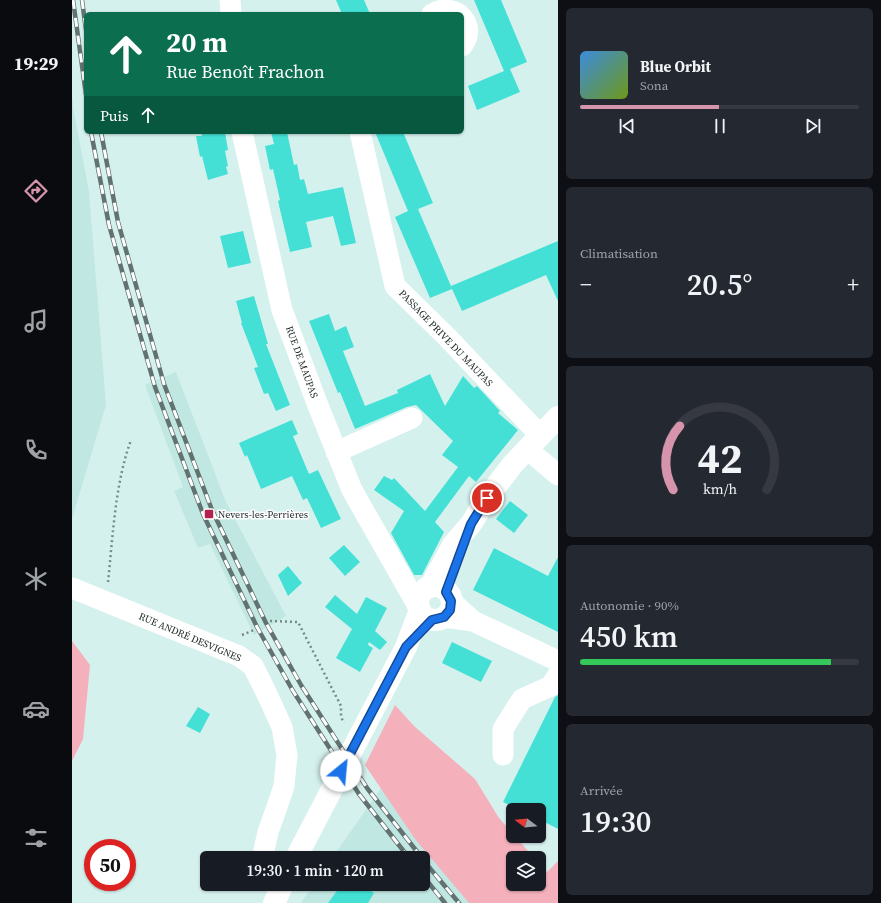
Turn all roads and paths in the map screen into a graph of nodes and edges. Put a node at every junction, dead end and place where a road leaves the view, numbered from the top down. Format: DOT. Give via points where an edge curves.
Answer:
graph roads {
  1 [pos="230,0"];
  2 [pos="231,12"];
  3 [pos="464,24"];
  4 [pos="464,44"];
  5 [pos="242,134"];
  6 [pos="360,134"];
  7 [pos="558,417"];
  8 [pos="412,418"];
  9 [pos="131,440"];
  10 [pos="533,442"];
  11 [pos="336,452"];
  12 [pos="558,475"];
  13 [pos="72,588"];
  14 [pos="105,602"];
  15 [pos="433,603"];
  16 [pos="270,621"];
  17 [pos="254,630"];
  18 [pos="242,635"];
  19 [pos="558,661"];
  20 [pos="558,675"];
  21 [pos="341,706"];
  22 [pos="503,755"];
  23 [pos="264,851"];
  24 [pos="300,851"];
  25 [pos="280,891"];
  26 [pos="274,903"];
  1 -- 2 [label="street"];
  3 -- 4 [label="street" via="468,34"];
  5 -- 11 [label="street, RUE DE MAUPAS" via="282,310"];
  6 -- 10 [label="street, PASSAGE PRIVE DU MAUPAS" via="395,286 447,337"];
  7 -- 10 [label="main road"];
  8 -- 11 [label="street"];
  9 -- 14 [label="path" via="119,483"];
  10 -- 12 [label="street, PASSAGE PRIVE DU MAUPAS"];
  10 -- 15 [label="main road" via="487,498 471,524"];
  11 -- 15 [label="street, RUE DE MAUPAS" via="352,490 401,578"];
  13 -- 14 [label="street, RUE ANDRÉ DESVIGNES"];
  14 -- 23 [label="street, RUE ANDRÉ DESVIGNES" via="240,656 253,666 282,727 287,754 284,786"];
  15 -- 19 [label="street, RUE DE MAUPAS"];
  15 -- 24 [label="main road" via="406,647"];
  16 -- 21 [label="path" via="298,622"];
  17 -- 18 [label="path"];
  20 -- 22 [label="street" via="551,686 522,698 503,729"];
  25 -- 26 [label="main road"];
}
